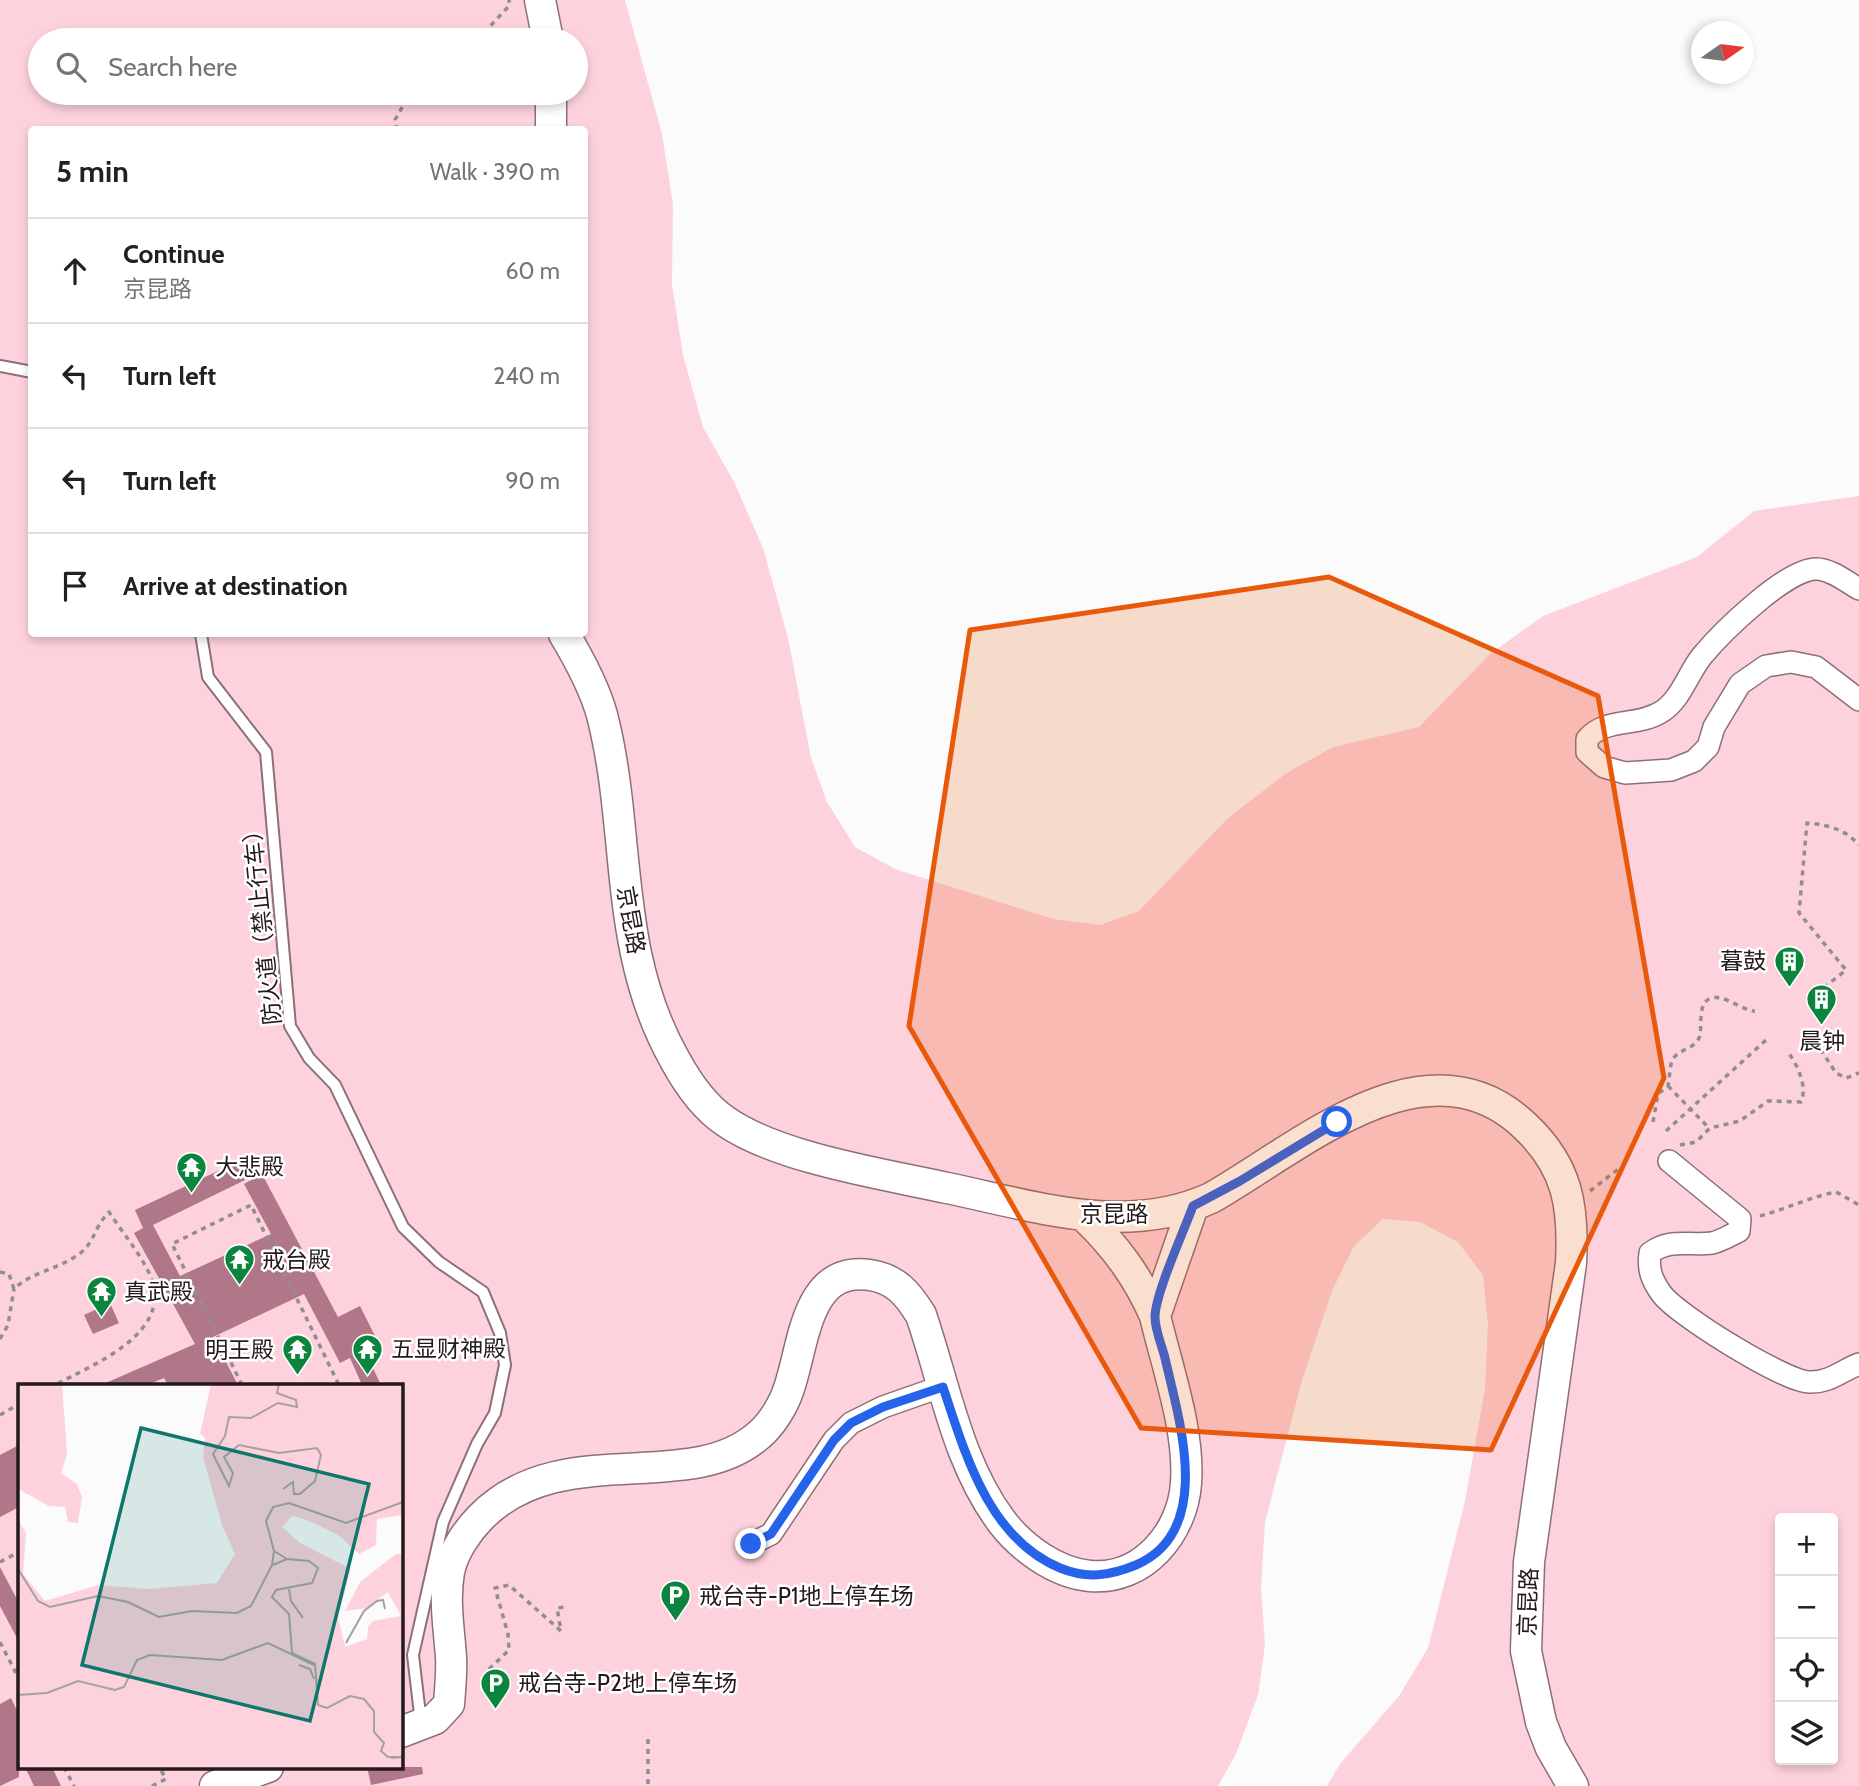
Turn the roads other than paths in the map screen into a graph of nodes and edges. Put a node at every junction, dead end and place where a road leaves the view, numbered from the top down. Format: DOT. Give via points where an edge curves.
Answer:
graph roads {
  1 [pos="540,0"];
  2 [pos="546,28"];
  3 [pos="551,105"];
  4 [pos="551,126"];
  5 [pos="0,366"];
  6 [pos="28,371"];
  7 [pos="1859,589"];
  8 [pos="201,637"];
  9 [pos="566,637"];
  10 [pos="1859,700"];
  11 [pos="1670,1153"];
  12 [pos="1193,1206"];
  13 [pos="1085,1217"];
  14 [pos="1155,1316"];
  15 [pos="1859,1364"];
  16 [pos="943,1387"];
  17 [pos="751,1544"];
  18 [pos="411,1729"];
  19 [pos="265,1768"];
  20 [pos="215,1786"];
  21 [pos="1573,1786"];
  1 -- 2 [label="main road"];
  3 -- 4 [label="main road"];
  5 -- 6 [label="lane"];
  7 -- 10 [label="street" via="1816,569 1792,575 1702,657 1661,712 1596,728 1587,739 1587,752 1604,767 1625,773 1671,770 1694,761 1709,747 1714,727 1740,684 1766,666 1791,662 1816,667"];
  8 -- 18 [label="lane, 防火道（禁止行车）" via="208,677 266,752 290,1026 309,1058 335,1085 403,1227 439,1262 483,1292 500,1333 505,1365 495,1413 443,1522 413,1655"];
  9 -- 13 [label="main road, 京昆路" via="601,713 611,760 625,901 644,984 666,1044 700,1098 723,1120 799,1152"];
  11 -- 15 [label="street" via="1740,1219 1739,1231 1712,1243 1661,1245 1650,1253 1648,1270 1661,1295 1678,1311 1786,1376 1807,1382 1829,1380"];
  12 -- 13 [label="main road, 京昆路" via="1132,1218"];
  12 -- 14 [label="main road"];
  12 -- 21 [label="main road, 京昆路" via="1368,1105 1400,1093 1435,1088 1466,1093 1492,1103 1541,1141 1559,1170 1571,1205 1571,1263 1529,1562 1526,1651 1541,1722"];
  13 -- 14 [label="main road" via="1117,1247"];
  14 -- 16 [label="main road" via="1184,1445 1186,1484 1178,1520 1165,1542 1146,1560 1116,1573 1093,1577 1050,1564 1003,1523 971,1473"];
  16 -- 17 [label="street" via="851,1423 834,1440 771,1534"];
  16 -- 18 [label="main road" via="921,1315 897,1284 864,1274 828,1286 813,1303 787,1394 759,1436 704,1460 551,1477 517,1489 475,1523 449,1570 449,1704 435,1719"];
  19 -- 20 [label="main road"];
}
